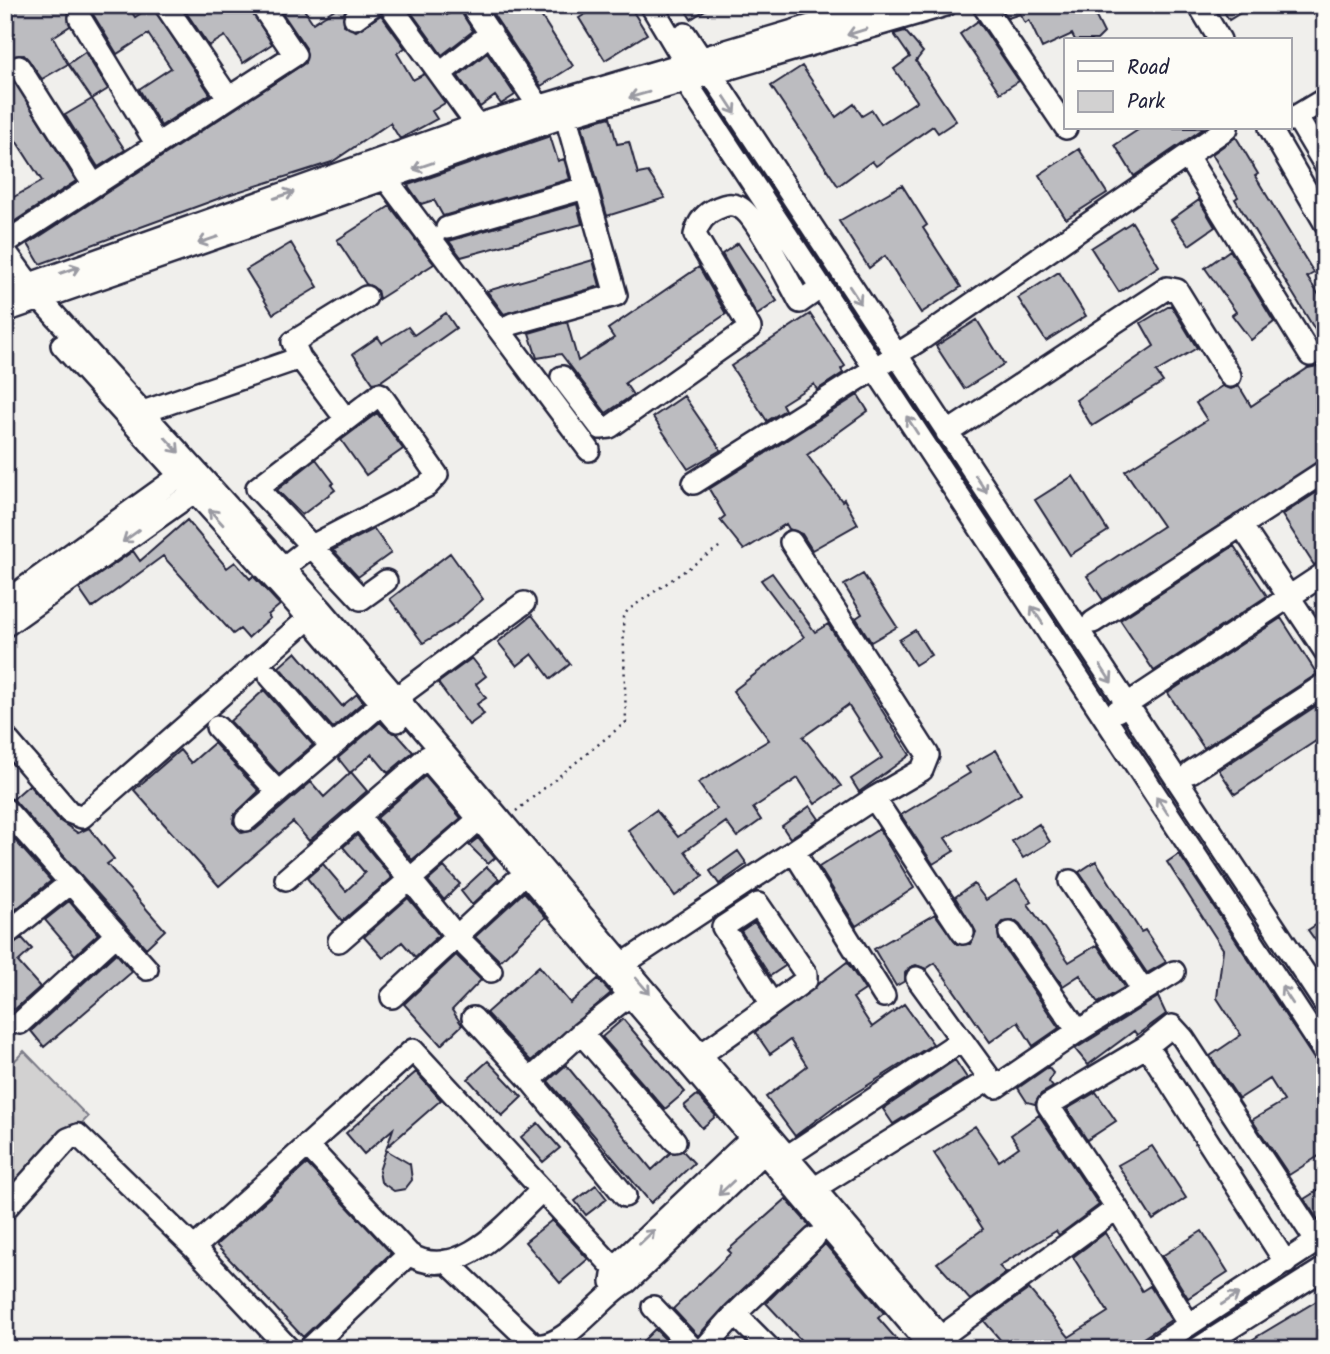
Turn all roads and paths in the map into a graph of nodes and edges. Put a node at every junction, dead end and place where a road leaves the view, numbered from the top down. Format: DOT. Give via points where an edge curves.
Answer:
graph roads {
  1 [pos="165,5"];
  2 [pos="261,5"];
  3 [pos="373,5"];
  4 [pos="390,5"];
  5 [pos="471,5"];
  6 [pos="651,5"];
  7 [pos="668,5"];
  8 [pos="881,5"];
  9 [pos="946,5"];
  10 [pos="983,5"];
  11 [pos="1199,5"];
  12 [pos="80,18"];
  13 [pos="355,19"];
  14 [pos="491,33"];
  15 [pos="1219,38"];
  16 [pos="19,67"];
  17 [pos="695,69"];
  18 [pos="441,73"];
  19 [pos="228,97"];
  20 [pos="1325,99"];
  21 [pos="563,107"];
  22 [pos="539,115"];
  23 [pos="1292,118"];
  24 [pos="1064,126"];
  25 [pos="1224,130"];
  26 [pos="1283,130"];
  27 [pos="1286,130"];
  28 [pos="480,135"];
  29 [pos="156,143"];
  30 [pos="1187,156"];
  31 [pos="1325,165"];
  32 [pos="380,171"];
  33 [pos="93,184"];
  34 [pos="585,188"];
  35 [pos="1325,223"];
  36 [pos="447,228"];
  37 [pos="5,243"];
  38 [pos="5,251"];
  39 [pos="821,287"];
  40 [pos="20,291"];
  41 [pos="366,297"];
  42 [pos="5,311"];
  43 [pos="512,324"];
  44 [pos="1310,355"];
  45 [pos="896,356"];
  46 [pos="300,358"];
  47 [pos="875,370"];
  48 [pos="1230,376"];
  49 [pos="562,377"];
  50 [pos="339,410"];
  51 [pos="143,412"];
  52 [pos="947,433"];
  53 [pos="589,450"];
  54 [pos="1325,471"];
  55 [pos="193,480"];
  56 [pos="694,483"];
  57 [pos="1241,525"];
  58 [pos="791,542"];
  59 [pos="722,545"];
  60 [pos="310,547"];
  61 [pos="283,568"];
  62 [pos="1325,572"];
  63 [pos="386,581"];
  64 [pos="1289,597"];
  65 [pos="5,602"];
  66 [pos="524,603"];
  67 [pos="309,618"];
  68 [pos="1093,622"];
  69 [pos="5,626"];
  70 [pos="1325,650"];
  71 [pos="270,676"];
  72 [pos="1325,684"];
  73 [pos="388,701"];
  74 [pos="1126,705"];
  75 [pos="1105,718"];
  76 [pos="217,727"];
  77 [pos="5,737"];
  78 [pos="330,745"];
  79 [pos="427,757"];
  80 [pos="1191,772"];
  81 [pos="278,792"];
  82 [pos="874,798"];
  83 [pos="360,818"];
  84 [pos="246,820"];
  85 [pos="478,820"];
  86 [pos="502,822"];
  87 [pos="10,823"];
  88 [pos="794,852"];
  89 [pos="286,879"];
  90 [pos="411,880"];
  91 [pos="1070,881"];
  92 [pos="71,882"];
  93 [pos="515,882"];
  94 [pos="963,933"];
  95 [pos="1010,933"];
  96 [pos="5,934"];
  97 [pos="116,935"];
  98 [pos="458,938"];
  99 [pos="339,941"];
  100 [pos="623,964"];
  101 [pos="147,969"];
  102 [pos="491,971"];
  103 [pos="1174,972"];
  104 [pos="917,978"];
  105 [pos="1142,989"];
  106 [pos="630,995"];
  107 [pos="884,996"];
  108 [pos="392,997"];
  109 [pos="772,1004"];
  110 [pos="1325,1004"];
  111 [pos="473,1018"];
  112 [pos="20,1023"];
  113 [pos="1078,1031"];
  114 [pos="581,1033"];
  115 [pos="962,1040"];
  116 [pos="1147,1046"];
  117 [pos="1325,1052"];
  118 [pos="702,1054"];
  119 [pos="990,1079"];
  120 [pos="530,1080"];
  121 [pos="675,1141"];
  122 [pos="769,1143"];
  123 [pos="307,1145"];
  124 [pos="815,1188"];
  125 [pos="542,1190"];
  126 [pos="625,1196"];
  127 [pos="1117,1208"];
  128 [pos="5,1209"];
  129 [pos="814,1238"];
  130 [pos="1321,1239"];
  131 [pos="194,1248"];
  132 [pos="409,1254"];
  133 [pos="446,1261"];
  134 [pos="1286,1263"];
  135 [pos="1325,1268"];
  136 [pos="617,1281"];
  137 [pos="653,1307"];
  138 [pos="735,1314"];
  139 [pos="1189,1325"];
  140 [pos="942,1345"];
  141 [pos="289,1349"];
  142 [pos="309,1349"];
  143 [pos="693,1349"];
  144 [pos="704,1349"];
  145 [pos="770,1349"];
  146 [pos="1152,1349"];
  147 [pos="1197,1349"];
  1 -- 19 [label="street"];
  2 -- 19 [label="street" via="295,55"];
  3 -- 13 [label="street"];
  4 -- 18 [label="street"];
  5 -- 14 [label="street"];
  6 -- 17 [label="street"];
  7 -- 17 [label="street"];
  8 -- 17 [label="street"];
  9 -- 17 [label="street, one-way"];
  10 -- 24 [label="street"];
  11 -- 15 [label="street"];
  12 -- 29 [label="street"];
  14 -- 18 [label="street"];
  14 -- 22 [label="street"];
  16 -- 33 [label="street"];
  17 -- 21 [label="street"];
  17 -- 39 [label="street"];
  17 -- 45 [label="street, one-way"];
  18 -- 28 [label="street"];
  19 -- 29 [label="street"];
  20 -- 23 [label="street"];
  21 -- 22 [label="street"];
  21 -- 34 [label="street"];
  22 -- 28 [label="street"];
  25 -- 30 [label="street"];
  26 -- 35 [label="street"];
  27 -- 31 [label="street"];
  28 -- 32 [label="street"];
  29 -- 33 [label="street"];
  30 -- 44 [label="street"];
  30 -- 45 [label="street"];
  32 -- 40 [label="street"];
  32 -- 53 [label="street"];
  33 -- 37 [label="street"];
  34 -- 36 [label="street"];
  34 -- 43 [label="street" via="617,295"];
  38 -- 40 [label="street"];
  39 -- 47 [label="street"];
  39 -- 49 [label="street" via="800,302 752,218 740,207 726,204 710,211 695,235 750,328 610,427 601,428"];
  40 -- 42 [label="street"];
  40 -- 51 [label="street"];
  40 -- 55 [label="street"];
  41 -- 46 [label="street" via="293,342"];
  45 -- 47 [label="street"];
  45 -- 52 [label="street"];
  46 -- 50 [label="street"];
  46 -- 51 [label="street"];
  47 -- 56 [label="street"];
  75 -- 47 [label="street, one-way"];
  48 -- 52 [label="street" via="1178,290 1167,288"];
  51 -- 55 [label="street, one-way"];
  52 -- 74 [label="street, one-way"];
  54 -- 57 [label="street"];
  55 -- 61 [label="street"];
  55 -- 65 [label="street"];
  67 -- 55 [label="street, one-way"];
  55 -- 69 [label="street, one-way"];
  57 -- 64 [label="street"];
  57 -- 68 [label="street"];
  58 -- 82 [label="street" via="928,755 922,770"];
  59 -- 86 [label="path" via="633,605 623,617 628,713 623,727"];
  60 -- 60 [label="street" via="257,488 380,394 438,475 427,486"];
  60 -- 61 [label="street"];
  60 -- 63 [label="street" via="361,599"];
  61 -- 73 [label="street" via="321,609"];
  62 -- 64 [label="street"];
  64 -- 70 [label="street"];
  64 -- 74 [label="street"];
  66 -- 73 [label="street"];
  67 -- 73 [label="street"];
  67 -- 77 [label="street" via="82,817 69,812"];
  71 -- 78 [label="street"];
  72 -- 80 [label="street"];
  73 -- 78 [label="street"];
  73 -- 79 [label="street"];
  73 -- 86 [label="street"];
  74 -- 75 [label="street"];
  74 -- 110 [label="street"];
  117 -- 75 [label="street, one-way"];
  76 -- 81 [label="street"];
  78 -- 81 [label="street"];
  79 -- 83 [label="street"];
  79 -- 85 [label="street"];
  81 -- 84 [label="street"];
  82 -- 88 [label="street"];
  82 -- 94 [label="street"];
  83 -- 89 [label="street"];
  83 -- 90 [label="street"];
  85 -- 90 [label="street"];
  85 -- 106 [label="street"];
  86 -- 100 [label="street"];
  87 -- 92 [label="street"];
  88 -- 100 [label="street"];
  88 -- 107 [label="street"];
  90 -- 98 [label="street"];
  90 -- 99 [label="street"];
  91 -- 105 [label="street"];
  92 -- 96 [label="street"];
  92 -- 97 [label="street"];
  93 -- 98 [label="street"];
  95 -- 113 [label="street"];
  97 -- 101 [label="street"];
  97 -- 112 [label="street"];
  98 -- 102 [label="street"];
  98 -- 108 [label="street"];
  100 -- 118 [label="street, one-way"];
  103 -- 105 [label="street"];
  104 -- 115 [label="street"];
  105 -- 113 [label="street"];
  106 -- 114 [label="street"];
  106 -- 122 [label="street"];
  109 -- 109 [label="street" via="807,977 758,904 723,927"];
  109 -- 118 [label="street"];
  111 -- 120 [label="street"];
  113 -- 119 [label="street" via="997,1086"];
  114 -- 120 [label="street"];
  114 -- 121 [label="street"];
  115 -- 119 [label="street"];
  115 -- 122 [label="street"];
  116 -- 127 [label="street" via="1048,1105"];
  116 -- 130 [label="street" via="1169,1027 1178,1031"];
  116 -- 134 [label="street"];
  118 -- 122 [label="street"];
  119 -- 124 [label="street"];
  120 -- 126 [label="street"];
  122 -- 124 [label="street"];
  122 -- 136 [label="street"];
  122 -- 140 [label="street"];
  123 -- 125 [label="street" via="413,1050"];
  123 -- 131 [label="street"];
  123 -- 132 [label="street"];
  124 -- 140 [label="street"];
  125 -- 133 [label="street" via="477,1248"];
  125 -- 136 [label="street"];
  127 -- 139 [label="street"];
  127 -- 140 [label="street"];
  128 -- 131 [label="street" via="68,1139 78,1135"];
  129 -- 138 [label="street"];
  130 -- 134 [label="street"];
  131 -- 141 [label="street"];
  132 -- 133 [label="street" via="421,1261"];
  132 -- 142 [label="street"];
  133 -- 136 [label="street" via="539,1346 562,1337 589,1315"];
  139 -- 134 [label="street, one-way"];
  135 -- 147 [label="street"];
  137 -- 143 [label="street"];
  138 -- 144 [label="street"];
  138 -- 145 [label="street"];
  139 -- 146 [label="street"];
}
